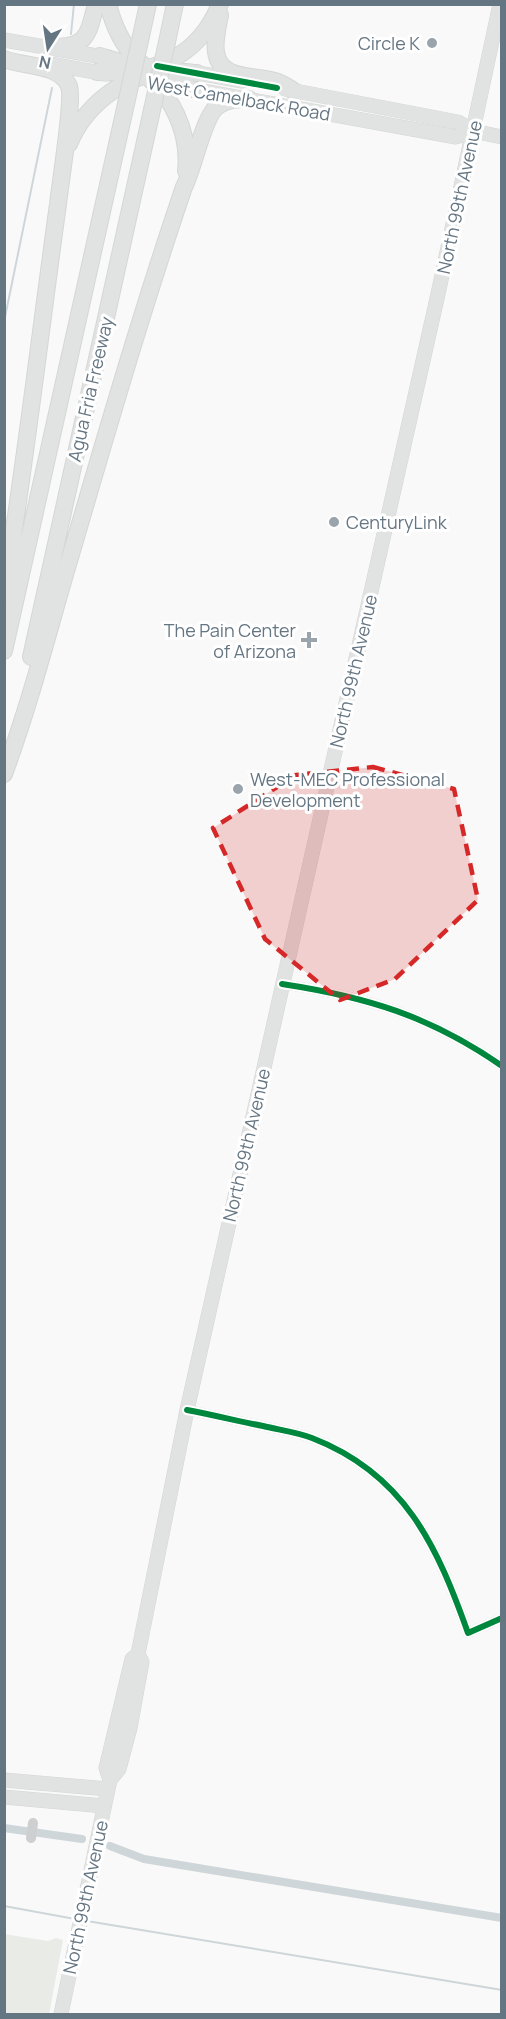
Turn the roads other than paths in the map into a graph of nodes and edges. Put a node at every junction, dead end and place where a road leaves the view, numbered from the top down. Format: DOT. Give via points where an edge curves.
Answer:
graph roads {
  1 [pos="96,4"];
  2 [pos="108,4"];
  3 [pos="148,4"];
  4 [pos="175,4"];
  5 [pos="221,4"];
  6 [pos="500,4"];
  7 [pos="4,40"];
  8 [pos="49,47"];
  9 [pos="4,58"];
  10 [pos="98,64"];
  11 [pos="146,72"];
  12 [pos="194,81"];
  13 [pos="294,91"];
  14 [pos="249,99"];
  15 [pos="473,131"];
  16 [pos="501,136"];
  17 [pos="63,166"];
  18 [pos="184,187"];
  19 [pos="4,595"];
  20 [pos="4,651"];
  21 [pos="4,773"];
  22 [pos="282,984"];
  23 [pos="501,1066"];
  24 [pos="187,1410"];
  25 [pos="501,1618"];
  26 [pos="4,1780"];
  27 [pos="109,1784"];
  28 [pos="4,1797"];
  29 [pos="104,1806"];
  30 [pos="33,1824"];
  31 [pos="31,1838"];
  32 [pos="61,2014"];
  1 -- 8 [label="highway" via="90,30 81,42 64,48"];
  2 -- 11 [label="highway" via="120,37"];
  3 -- 20 [label="highway, Agua Fria Freeway, bridge"];
  4 -- 21 [label="highway, Agua Fria Freeway, bridge"];
  5 -- 11 [label="highway" via="211,24 196,40 179,55"];
  5 -- 13 [label="highway" via="215,45 223,67 238,75 278,82"];
  6 -- 15 [label="main road, North 99th Avenue"];
  7 -- 8 [label="main road"];
  8 -- 10 [label="main road"];
  9 -- 10 [label="main road"];
  9 -- 17 [label="highway" via="53,71 68,84"];
  10 -- 11 [label="highway" via="119,73"];
  11 -- 12 [label="highway" via="170,71"];
  11 -- 17 [label="highway" via="86,114 75,130"];
  11 -- 18 [label="highway" via="183,129 187,154"];
  12 -- 13 [label="main road, West Camelback Road"];
  12 -- 14 [label="main road, West Camelback Road"];
  13 -- 15 [label="main road, West Camelback Road" via="458,122"];
  14 -- 15 [label="main road, West Camelback Road" via="456,137"];
  14 -- 18 [label="highway" via="230,100 213,109"];
  15 -- 16 [label="main road, West Camelback Road"];
  15 -- 22 [label="main road, North 99th Avenue"];
  17 -- 19 [label="highway"];
  18 -- 21 [label="highway" via="149,290 26,715"];
  22 -- 23 [label="street" via="366,1001 410,1015 452,1034"];
  22 -- 24 [label="main road, North 99th Avenue"];
  24 -- 25 [label="street" via="311,1438 371,1471 405,1504 424,1531 449,1580 468,1634"];
  24 -- 27 [label="main road, North 99th Avenue" via="138,1654 132,1659 106,1768"];
  26 -- 27 [label="main road"];
  27 -- 29 [label="main road, North 99th Avenue"];
  28 -- 29 [label="main road"];
  29 -- 32 [label="main road, North 99th Avenue"];
  30 -- 31 [label="street"];
}
